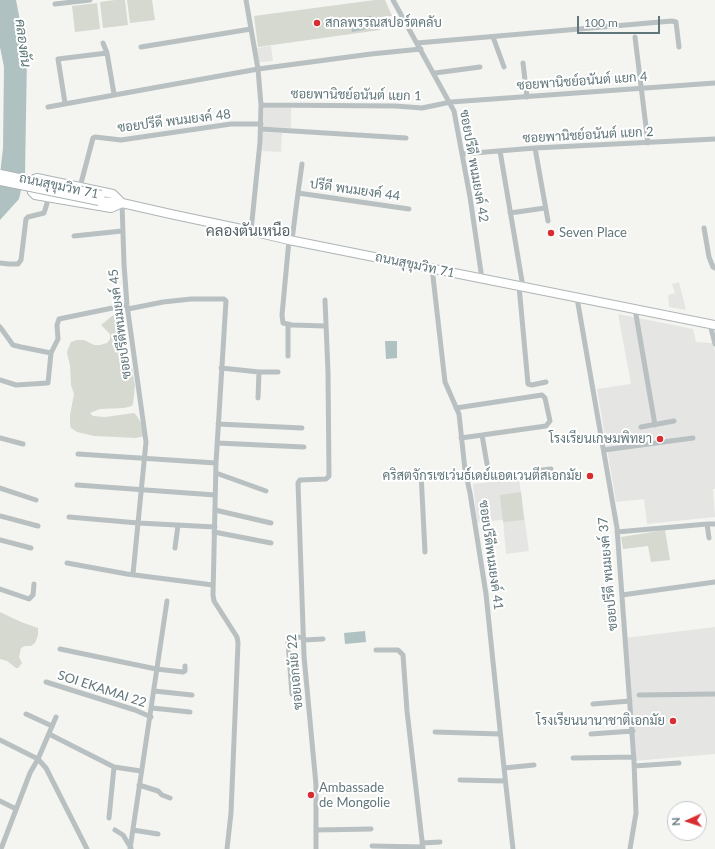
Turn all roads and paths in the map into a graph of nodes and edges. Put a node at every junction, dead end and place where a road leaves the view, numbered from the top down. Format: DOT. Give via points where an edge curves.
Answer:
graph roads {
  1 [pos="90,0"];
  2 [pos="246,0"];
  3 [pos="393,0"];
  4 [pos="55,4"];
  5 [pos="251,29"];
  6 [pos="493,37"];
  7 [pos="635,37"];
  8 [pos="417,43"];
  9 [pos="103,44"];
  10 [pos="142,47"];
  11 [pos="679,47"];
  12 [pos="421,49"];
  13 [pos="107,53"];
  14 [pos="523,63"];
  15 [pos="480,66"];
  16 [pos="504,67"];
  17 [pos="258,69"];
  18 [pos="435,74"];
  19 [pos="715,83"];
  20 [pos="640,88"];
  21 [pos="114,94"];
  22 [pos="527,97"];
  23 [pos="451,102"];
  24 [pos="65,103"];
  25 [pos="261,105"];
  26 [pos="48,107"];
  27 [pos="261,126"];
  28 [pos="406,138"];
  29 [pos="715,139"];
  30 [pos="648,143"];
  31 [pos="535,148"];
  32 [pos="500,151"];
  33 [pos="462,154"];
  34 [pos="302,164"];
  35 [pos="0,174"];
  36 [pos="0,181"];
  37 [pos="80,187"];
  38 [pos="298,192"];
  39 [pos="49,197"];
  40 [pos="100,198"];
  41 [pos="119,202"];
  42 [pos="545,208"];
  43 [pos="409,209"];
  44 [pos="510,213"];
  45 [pos="548,221"];
  46 [pos="704,228"];
  47 [pos="122,231"];
  48 [pos="251,231"];
  49 [pos="74,236"];
  50 [pos="290,240"];
  51 [pos="0,263"];
  52 [pos="432,268"];
  53 [pos="715,268"];
  54 [pos="482,279"];
  55 [pos="521,287"];
  56 [pos="577,298"];
  57 [pos="326,300"];
  58 [pos="128,307"];
  59 [pos="635,309"];
  60 [pos="288,325"];
  61 [pos="712,325"];
  62 [pos="326,326"];
  63 [pos="0,327"];
  64 [pos="715,344"];
  65 [pos="51,353"];
  66 [pos="288,356"];
  67 [pos="221,368"];
  68 [pos="259,372"];
  69 [pos="278,372"];
  70 [pos="0,380"];
  71 [pos="546,382"];
  72 [pos="258,398"];
  73 [pos="456,408"];
  74 [pos="674,421"];
  75 [pos="218,424"];
  76 [pos="655,425"];
  77 [pos="641,427"];
  78 [pos="302,428"];
  79 [pos="482,435"];
  80 [pos="0,438"];
  81 [pos="461,438"];
  82 [pos="693,438"];
  83 [pos="217,443"];
  84 [pos="23,444"];
  85 [pos="304,447"];
  86 [pos="604,450"];
  87 [pos="78,454"];
  88 [pos="144,458"];
  89 [pos="216,463"];
  90 [pos="487,464"];
  91 [pos="551,469"];
  92 [pos="533,471"];
  93 [pos="216,473"];
  94 [pos="421,473"];
  95 [pos="77,485"];
  96 [pos="0,488"];
  97 [pos="142,489"];
  98 [pos="266,491"];
  99 [pos="215,495"];
  100 [pos="36,500"];
  101 [pos="215,510"];
  102 [pos="0,516"];
  103 [pos="69,517"];
  104 [pos="138,523"];
  105 [pos="271,523"];
  106 [pos="707,524"];
  107 [pos="715,524"];
  108 [pos="178,525"];
  109 [pos="38,526"];
  110 [pos="214,529"];
  111 [pos="617,532"];
  112 [pos="709,538"];
  113 [pos="0,540"];
  114 [pos="271,543"];
  115 [pos="31,548"];
  116 [pos="175,548"];
  117 [pos="425,552"];
  118 [pos="67,563"];
  119 [pos="133,574"];
  120 [pos="715,582"];
  121 [pos="34,584"];
  122 [pos="213,585"];
  123 [pos="0,589"];
  124 [pos="622,595"];
  125 [pos="167,601"];
  126 [pos="303,638"];
  127 [pos="323,639"];
  128 [pos="60,649"];
  129 [pos="376,650"];
  130 [pos="185,666"];
  131 [pos="156,669"];
  132 [pos="46,682"];
  133 [pos="154,691"];
  134 [pos="292,694"];
  135 [pos="639,694"];
  136 [pos="715,694"];
  137 [pos="192,695"];
  138 [pos="630,701"];
  139 [pos="593,704"];
  140 [pos="152,708"];
  141 [pos="190,712"];
  142 [pos="26,714"];
  143 [pos="151,716"];
  144 [pos="56,717"];
  145 [pos="52,726"];
  146 [pos="633,731"];
  147 [pos="436,732"];
  148 [pos="49,734"];
  149 [pos="500,734"];
  150 [pos="591,734"];
  151 [pos="0,740"];
  152 [pos="634,757"];
  153 [pos="573,758"];
  154 [pos="38,759"];
  155 [pos="679,763"];
  156 [pos="534,765"];
  157 [pos="634,766"];
  158 [pos="114,767"];
  159 [pos="504,768"];
  160 [pos="141,771"];
  161 [pos="460,780"];
  162 [pos="505,781"];
  163 [pos="139,785"];
  164 [pos="170,798"];
  165 [pos="0,801"];
  166 [pos="16,809"];
  167 [pos="109,818"];
  168 [pos="370,829"];
  169 [pos="115,830"];
  170 [pos="133,830"];
  171 [pos="316,830"];
  172 [pos="158,834"];
  173 [pos="440,842"];
  174 [pos="372,846"];
  175 [pos="423,846"];
  176 [pos="130,848"];
  177 [pos="1,849"];
  178 [pos="87,849"];
  179 [pos="227,849"];
  180 [pos="316,849"];
  181 [pos="514,849"];
  182 [pos="630,849"];
  1 -- 4 [label="street"];
  2 -- 5 [label="street"];
  3 -- 8 [label="street, ซอยปรีดี พนมยงค์ 42"];
  5 -- 10 [label="street"];
  5 -- 17 [label="street"];
  6 -- 8 [label="street"];
  6 -- 11 [label="street" via="672,21 676,22"];
  6 -- 16 [label="street"];
  7 -- 20 [label="street"];
  8 -- 12 [label="street, ซอยปรีดี พนมยงค์ 42"];
  9 -- 13 [label="street"];
  12 -- 17 [label="street"];
  12 -- 18 [label="street, ซอยปรีดี พนมยงค์ 42"];
  13 -- 21 [label="street"];
  13 -- 24 [label="street" via="58,59"];
  14 -- 22 [label="street"];
  15 -- 18 [label="street"];
  17 -- 21 [label="street"];
  17 -- 25 [label="street"];
  18 -- 23 [label="street, ซอยปรีดี พนมยงค์ 42"];
  19 -- 20 [label="street, ซอยพานิชย์อนันต์ แยก 4"];
  20 -- 22 [label="street, ซอยพานิชย์อนันต์ แยก 4"];
  20 -- 30 [label="street"];
  21 -- 24 [label="street"];
  22 -- 23 [label="street, ซอยพานิชย์อนันต์ แยก 4"];
  23 -- 25 [label="street, ซอยพานิชย์อนันต์ แยก 1" via="422,108"];
  23 -- 33 [label="street, ซอยปรีดี พนมยงค์ 42"];
  24 -- 26 [label="street"];
  25 -- 27 [label="street"];
  27 -- 28 [label="street"];
  27 -- 37 [label="street, ซอยปรีดี พนมยงค์ 48" via="231,124 121,140 95,137"];
  27 -- 48 [label="street"];
  29 -- 30 [label="street, ซอยพานิชย์อนันต์ แยก 2"];
  30 -- 31 [label="street, ซอยพานิชย์อนันต์ แยก 2"];
  31 -- 32 [label="street, ซอยพานิชย์อนันต์ แยก 2"];
  31 -- 42 [label="street"];
  32 -- 33 [label="street, ซอยพานิชย์อนันต์ แยก 2"];
  32 -- 44 [label="street, ซอยปรีดี พนมยงค์ 42"];
  33 -- 54 [label="street, ซอยปรีดี พนมยงค์ 42"];
  34 -- 38 [label="street"];
  35 -- 40 [label="main road, ถนนสุขุมวิท 71, bridge"];
  36 -- 40 [label="main road, ถนนสุขุมวิท 71, bridge"];
  37 -- 39 [label="main road" via="34,179 32,192"];
  37 -- 41 [label="main road" via="113,194"];
  38 -- 43 [label="street, ปรีดี พนมยงค์ 44"];
  38 -- 50 [label="street, ปรีดี พนมยงค์ 44"];
  39 -- 41 [label="main road" via="111,208"];
  39 -- 51 [label="street" via="44,213 26,219 22,260 16,264"];
  40 -- 41 [label="main road, ถนนสุขุมวิท 71" via="109,203"];
  41 -- 47 [label="street, ซอยปรีดีพนมยงค์ 45"];
  41 -- 48 [label="main road, ถนนสุขุมวิท 71"];
  42 -- 44 [label="street"];
  42 -- 45 [label="street"];
  44 -- 55 [label="street, ซอยปรีดี พนมยงค์ 42"];
  46 -- 53 [label="street" via="709,257"];
  47 -- 49 [label="street"];
  47 -- 58 [label="street, ซอยปรีดีพนมยงค์ 45"];
  48 -- 50 [label="main road, ถนนสุขุมวิท 71"];
  50 -- 52 [label="main road, ถนนสุขุมวิท 71"];
  50 -- 60 [label="street, ปรีดี พนมยงค์ 44" via="282,315 283,323"];
  52 -- 54 [label="main road, ถนนสุขุมวิท 71"];
  52 -- 73 [label="street, ซอยปรีดีพนมยงค์ 41" via="445,382"];
  54 -- 55 [label="main road, ถนนสุขุมวิท 71"];
  55 -- 56 [label="main road, ถนนสุขุมวิท 71"];
  55 -- 71 [label="street, ซอยปรีดี พนมยงค์ 42" via="528,384"];
  56 -- 59 [label="main road, ถนนสุขุมวิท 71"];
  56 -- 86 [label="street, ซอยปรีดี พนมยงค์ 37"];
  57 -- 62 [label="street"];
  58 -- 65 [label="street" via="59,319 58,339"];
  58 -- 67 [label="street" via="163,302 224,299 226,301"];
  58 -- 88 [label="street, ซอยปรีดีพนมยงค์ 45" via="146,442"];
  59 -- 61 [label="main road, ถนนสุขุมวิท 71"];
  59 -- 76 [label="street"];
  60 -- 62 [label="street"];
  60 -- 66 [label="street"];
  61 -- 64 [label="street"];
  62 -- 126 [label="street, ซอยเอกมัย 22" via="329,476 326,480 300,480 298,483"];
  63 -- 65 [label="street" via="13,344 21,348"];
  65 -- 70 [label="street" via="47,383 16,385"];
  67 -- 68 [label="street"];
  67 -- 75 [label="street"];
  68 -- 69 [label="street"];
  68 -- 72 [label="street"];
  73 -- 79 [label="street" via="544,396 550,421 546,426"];
  73 -- 81 [label="street, ซอยปรีดีพนมยงค์ 41"];
  74 -- 76 [label="street"];
  75 -- 78 [label="street"];
  75 -- 83 [label="street"];
  76 -- 77 [label="street"];
  79 -- 81 [label="street"];
  79 -- 90 [label="street"];
  80 -- 84 [label="street"];
  81 -- 149 [label="street, ซอยปรีดีพนมยงค์ 41" via="486,594"];
  82 -- 86 [label="street"];
  83 -- 85 [label="street"];
  83 -- 89 [label="street"];
  86 -- 111 [label="street, ซอยปรีดี พนมยงค์ 37"];
  87 -- 88 [label="street"];
  88 -- 89 [label="street"];
  88 -- 97 [label="street, ซอยปรีดีพนมยงค์ 45"];
  89 -- 93 [label="street"];
  91 -- 92 [label="street"];
  93 -- 98 [label="street"];
  93 -- 99 [label="street"];
  94 -- 117 [label="street"];
  95 -- 97 [label="street"];
  96 -- 100 [label="street"];
  97 -- 99 [label="street"];
  97 -- 104 [label="street, ซอยปรีดีพนมยงค์ 45"];
  99 -- 101 [label="street"];
  101 -- 105 [label="street"];
  101 -- 110 [label="street"];
  102 -- 109 [label="street"];
  103 -- 104 [label="street"];
  104 -- 108 [label="street"];
  104 -- 119 [label="street, ซอยปรีดีพนมยงค์ 45"];
  106 -- 107 [label="street"];
  106 -- 111 [label="street"];
  106 -- 112 [label="street"];
  108 -- 110 [label="street"];
  108 -- 116 [label="street"];
  110 -- 114 [label="street"];
  110 -- 122 [label="street"];
  111 -- 124 [label="street, ซอยปรีดี พนมยงค์ 37"];
  113 -- 115 [label="street"];
  118 -- 119 [label="street"];
  119 -- 122 [label="street"];
  120 -- 124 [label="street"];
  121 -- 123 [label="street" via="33,595 29,600"];
  122 -- 179 [label="street" via="214,601 238,643 231,813"];
  124 -- 138 [label="street, ซอยปรีดี พนมยงค์ 37"];
  125 -- 131 [label="street"];
  126 -- 127 [label="street"];
  126 -- 134 [label="street" via="291,638 288,642"];
  126 -- 171 [label="street, ซอยเอกมัย 22" via="316,785"];
  128 -- 131 [label="street, SOI EKAMAI 22"];
  129 -- 175 [label="street" via="398,650 403,655 406,704"];
  130 -- 131 [label="street, SOI EKAMAI 22" via="183,672"];
  131 -- 133 [label="street"];
  132 -- 143 [label="street, SOI EKAMAI 22"];
  133 -- 137 [label="street"];
  133 -- 140 [label="street"];
  135 -- 136 [label="street"];
  138 -- 139 [label="street"];
  138 -- 146 [label="street, ซอยปรีดี พนมยงค์ 37"];
  140 -- 141 [label="street"];
  140 -- 143 [label="street"];
  142 -- 145 [label="street"];
  143 -- 160 [label="street"];
  144 -- 145 [label="street"];
  145 -- 148 [label="street"];
  146 -- 150 [label="street"];
  146 -- 152 [label="street, ซอยปรีดี พนมยงค์ 37"];
  147 -- 149 [label="street"];
  148 -- 154 [label="street"];
  148 -- 158 [label="street"];
  149 -- 159 [label="street, ซอยปรีดีพนมยงค์ 41"];
  151 -- 154 [label="street"];
  152 -- 153 [label="street"];
  152 -- 157 [label="street, ซอยปรีดี พนมยงค์ 37"];
  154 -- 166 [label="street"];
  154 -- 178 [label="street" via="46,768"];
  155 -- 157 [label="street"];
  156 -- 159 [label="street"];
  157 -- 182 [label="street, ซอยปรีดี พนมยงค์ 37" via="636,813"];
  158 -- 160 [label="street"];
  158 -- 167 [label="street"];
  159 -- 162 [label="street, ซอยปรีดีพนมยงค์ 41"];
  160 -- 163 [label="street"];
  161 -- 162 [label="street"];
  162 -- 181 [label="street, ซอยปรีดีพนมยงค์ 41"];
  163 -- 164 [label="street"];
  163 -- 170 [label="street"];
  165 -- 166 [label="street"];
  166 -- 177 [label="street"];
  168 -- 171 [label="street"];
  169 -- 176 [label="street" via="123,834"];
  170 -- 172 [label="street"];
  170 -- 176 [label="street"];
  171 -- 180 [label="street, ซอยเอกมัย 22"];
  173 -- 175 [label="street"];
  174 -- 175 [label="street"];
}
